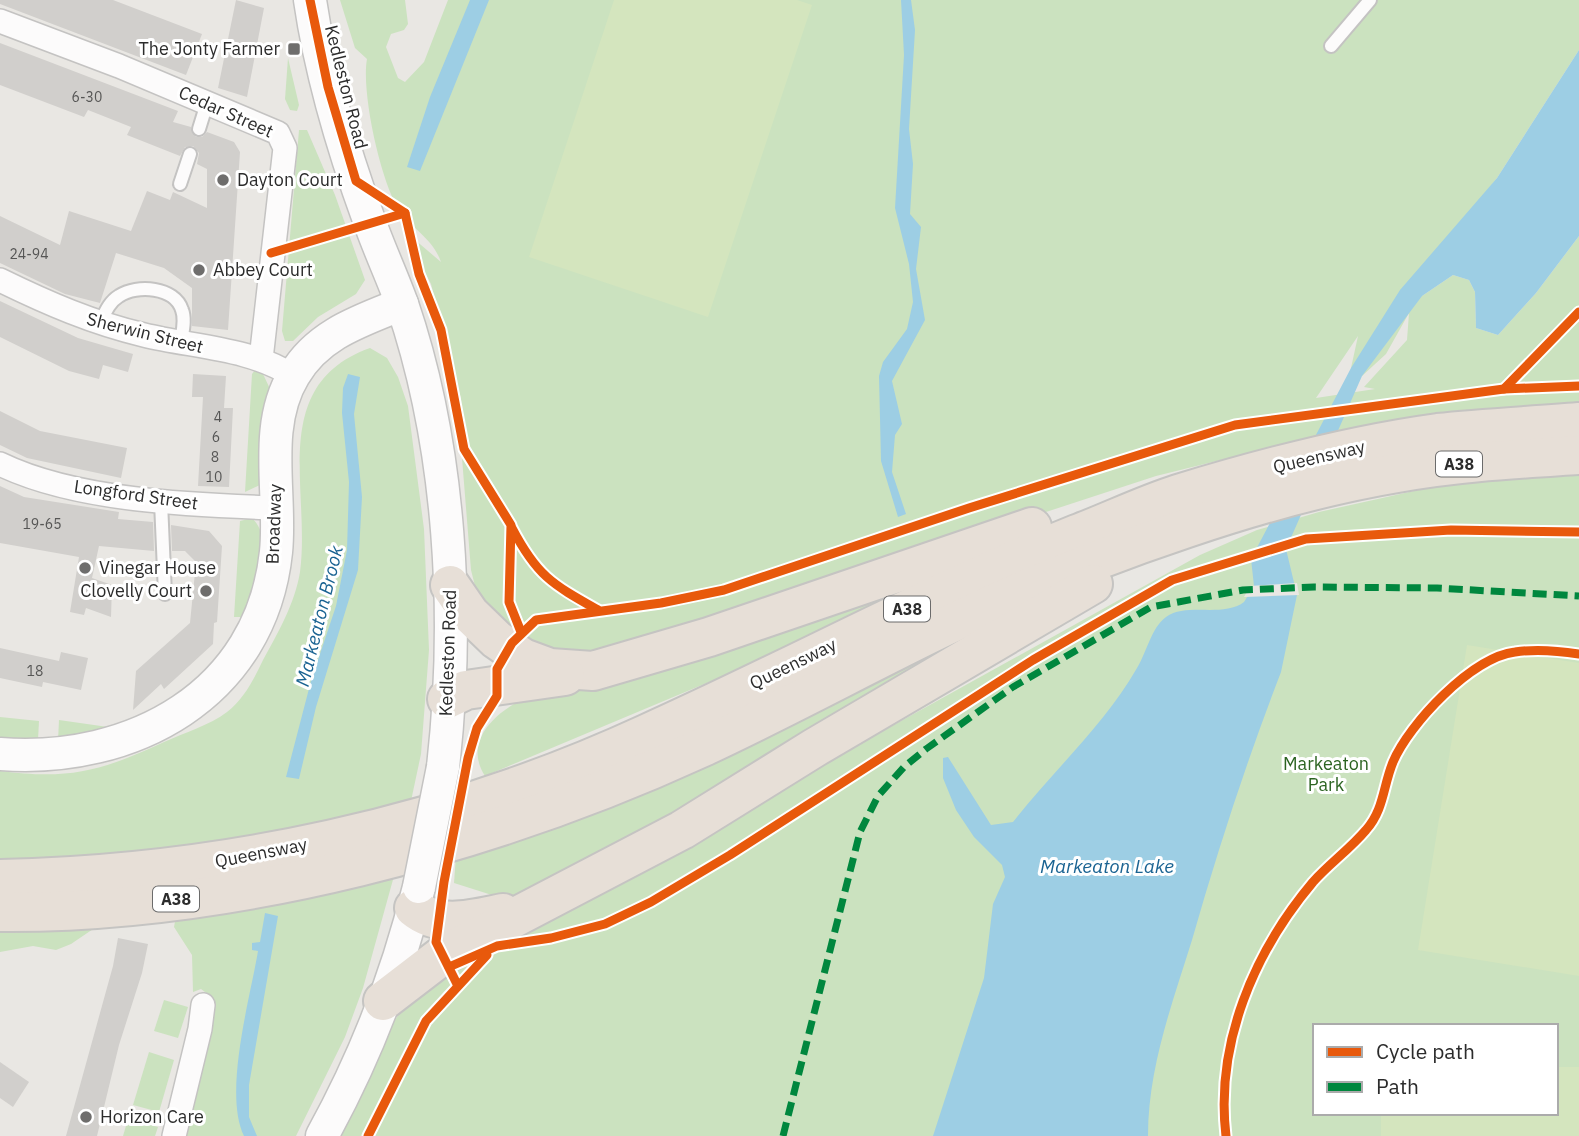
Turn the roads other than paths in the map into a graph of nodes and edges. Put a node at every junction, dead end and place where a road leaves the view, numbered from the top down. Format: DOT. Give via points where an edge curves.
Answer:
graph roads {
  1 [pos="310,0"];
  2 [pos="1370,0"];
  3 [pos="0,21"];
  4 [pos="1331,46"];
  5 [pos="207,103"];
  6 [pos="199,129"];
  7 [pos="190,155"];
  8 [pos="180,184"];
  9 [pos="0,280"];
  10 [pos="402,304"];
  11 [pos="100,323"];
  12 [pos="181,343"];
  13 [pos="261,359"];
  14 [pos="293,376"];
  15 [pos="1579,422"];
  16 [pos="1579,455"];
  17 [pos="0,464"];
  18 [pos="161,502"];
  19 [pos="276,508"];
  20 [pos="1179,512"];
  21 [pos="450,585"];
  22 [pos="165,594"];
  23 [pos="593,671"];
  24 [pos="447,699"];
  25 [pos="0,754"];
  26 [pos="0,879"];
  27 [pos="416,897"];
  28 [pos="536,906"];
  29 [pos="0,912"];
  30 [pos="383,1001"];
  31 [pos="203,1005"];
  32 [pos="174,1136"];
  33 [pos="322,1136"];
  1 -- 10 [label="street, Kedleston Road" via="348,158"];
  2 -- 4 [label="lane"];
  3 -- 5 [label="street, Cedar Street"];
  5 -- 6 [label="lane"];
  5 -- 13 [label="street, Cedar Street" via="278,132 285,148"];
  7 -- 8 [label="lane"];
  9 -- 11 [label="street, Sherwin Street"];
  10 -- 14 [label="street, Broadway" via="334,333 311,351"];
  10 -- 21 [label="street, Kedleston Road" via="437,443"];
  11 -- 12 [label="street, Sherwin Street"];
  11 -- 12 [label="lane" via="120,295 131,290 156,291 179,303 184,314"];
  12 -- 13 [label="street, Sherwin Street"];
  13 -- 14 [label="street, Sherwin Street"];
  14 -- 19 [label="street, Broadway" via="281,409"];
  15 -- 20 [label="highway, Queensway / A38" via="1438,433 1355,448 1280,465"];
  16 -- 20 [label="highway, Queensway / A38" via="1457,464 1259,505"];
  17 -- 18 [label="street, Longford Street" via="44,480"];
  18 -- 19 [label="street, Longford Street"];
  18 -- 22 [label="lane"];
  19 -- 25 [label="street, Broadway" via="276,552 262,609 236,658 200,699 170,719 118,742 56,755"];
  20 -- 23 [label="highway" via="1056,518 709,637"];
  20 -- 26 [label="highway, Queensway / A38" via="986,571 645,735 483,797 347,837 202,864 105,875"];
  20 -- 28 [label="highway" via="682,830"];
  20 -- 29 [label="highway, Queensway / A38" via="700,748 560,806 350,868 237,892 92,908"];
  21 -- 23 [label="highway" via="470,614 523,658 550,668"];
  21 -- 24 [label="street, Kedleston Road"];
  23 -- 24 [label="highway" via="466,690"];
  24 -- 27 [label="street, Kedleston Road, bridge" via="443,766"];
  27 -- 28 [label="highway" via="437,920"];
  27 -- 30 [label="street, Kedleston Road"];
  28 -- 30 [label="highway" via="443,955"];
  30 -- 33 [label="street, Kedleston Road"];
  31 -- 32 [label="street"];
}
